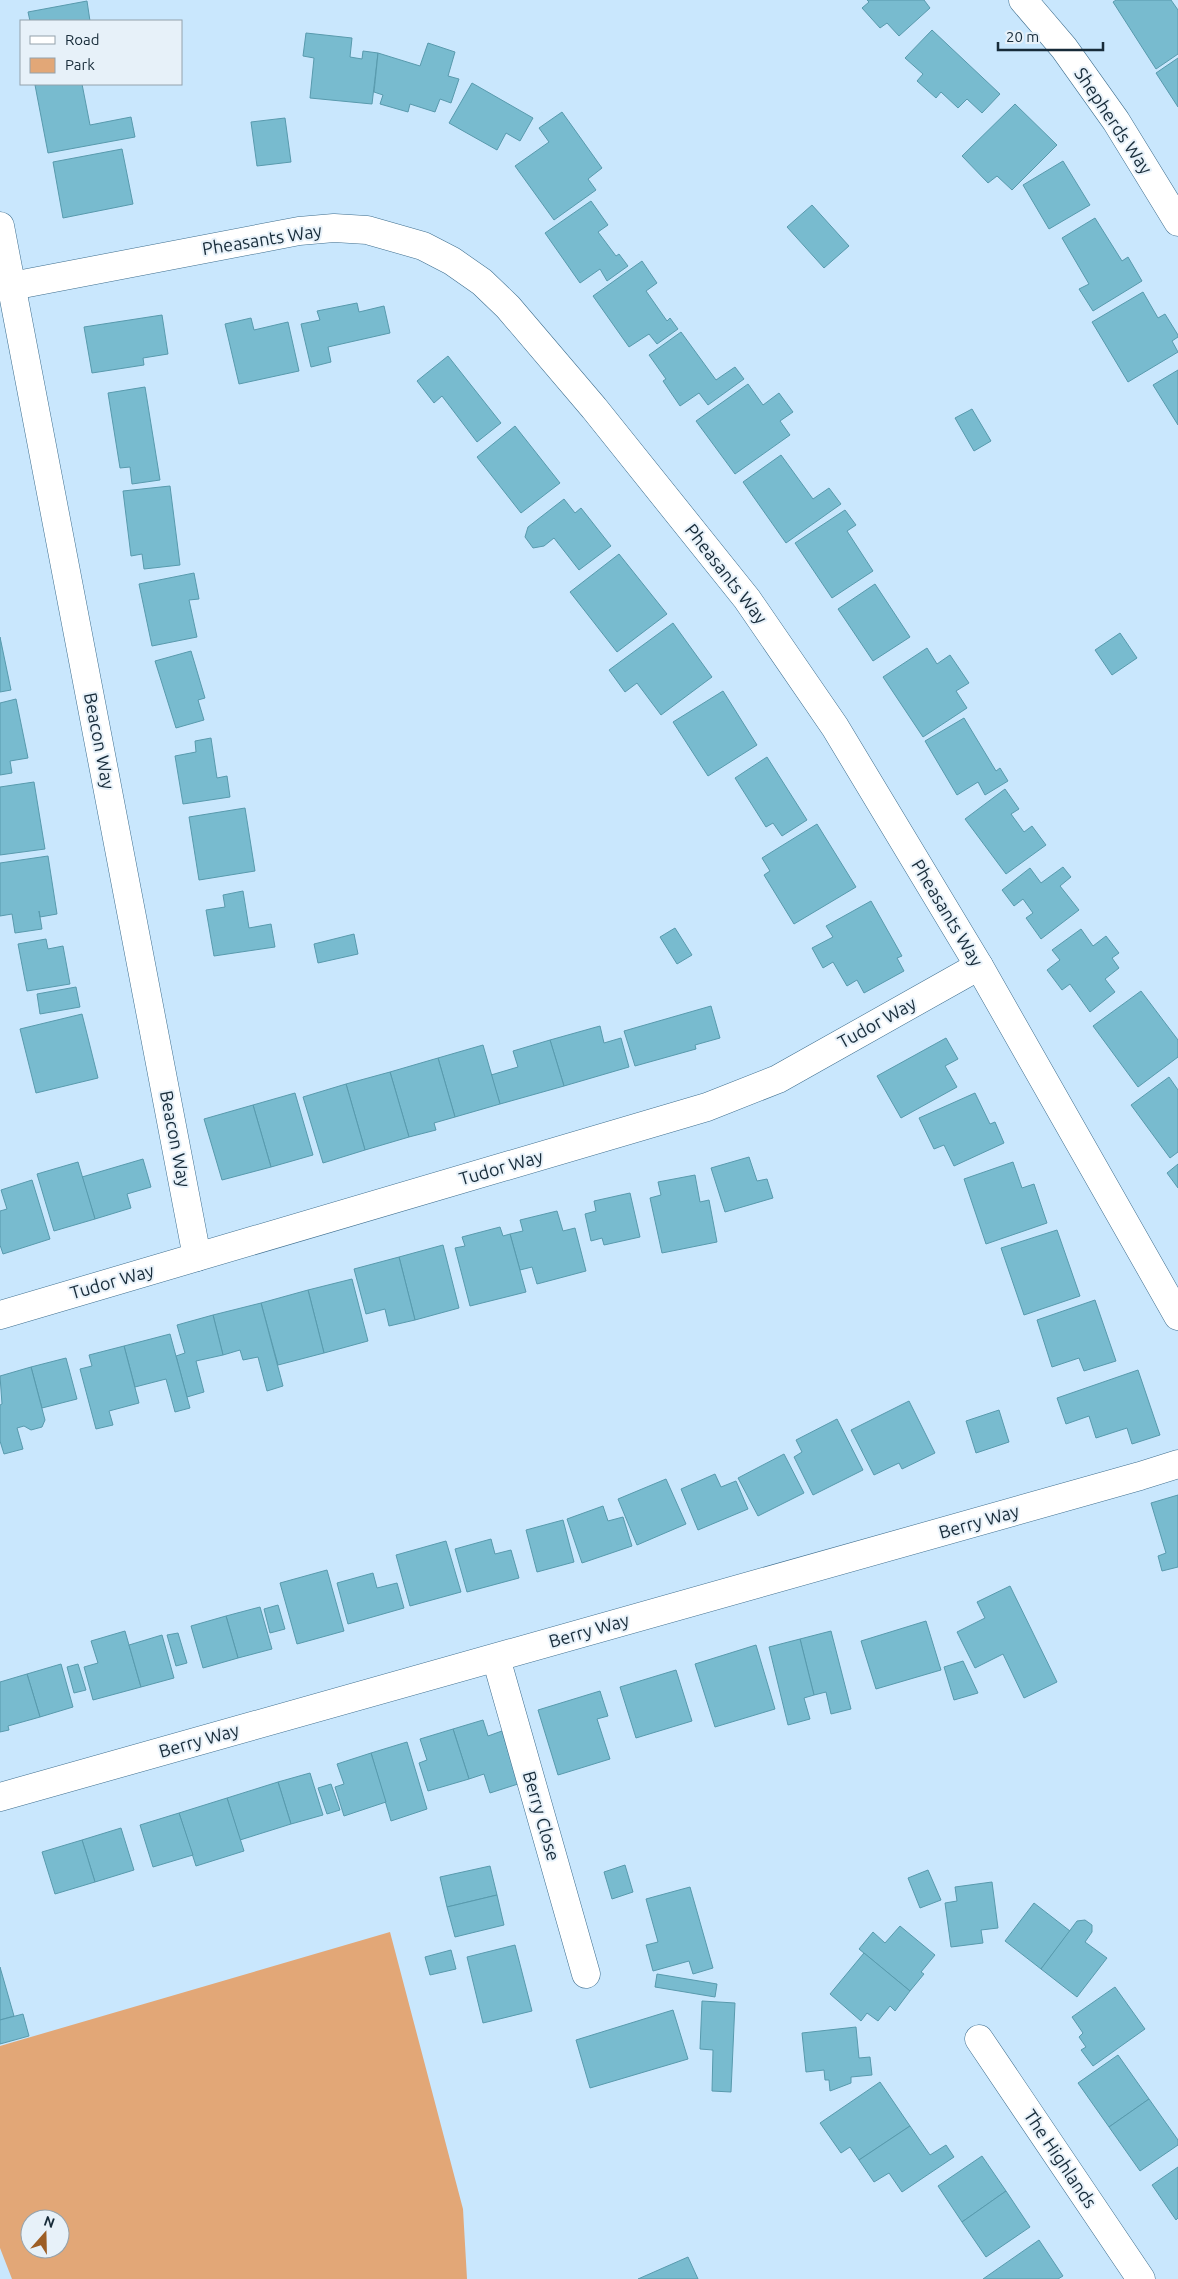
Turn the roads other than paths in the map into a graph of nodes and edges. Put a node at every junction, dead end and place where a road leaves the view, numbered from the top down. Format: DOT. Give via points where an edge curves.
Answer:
graph roads {
  1 [pos="1023,0"];
  2 [pos="1178,222"];
  3 [pos="0,226"];
  4 [pos="12,286"];
  5 [pos="979,966"];
  6 [pos="198,1256"];
  7 [pos="0,1315"];
  8 [pos="1178,1316"];
  9 [pos="1178,1464"];
  10 [pos="496,1658"];
  11 [pos="0,1797"];
  12 [pos="586,1974"];
  13 [pos="979,2039"];
  14 [pos="1141,2279"];
  1 -- 2 [label="street, Shepherds Way" via="1064,48 1116,121"];
  3 -- 4 [label="street, Beacon Way"];
  4 -- 5 [label="street, Pheasants Way" via="299,231 334,228 367,230 423,246 482,282 508,307 594,408 747,599 835,727"];
  4 -- 6 [label="street, Beacon Way"];
  5 -- 6 [label="street, Tudor Way" via="778,1079 707,1107"];
  5 -- 8 [label="street, Pheasants Way"];
  6 -- 7 [label="street, Tudor Way"];
  9 -- 10 [label="street, Berry Way"];
  10 -- 11 [label="street, Berry Way"];
  10 -- 12 [label="street, Berry Close"];
  13 -- 14 [label="street, The Highlands"];
}
